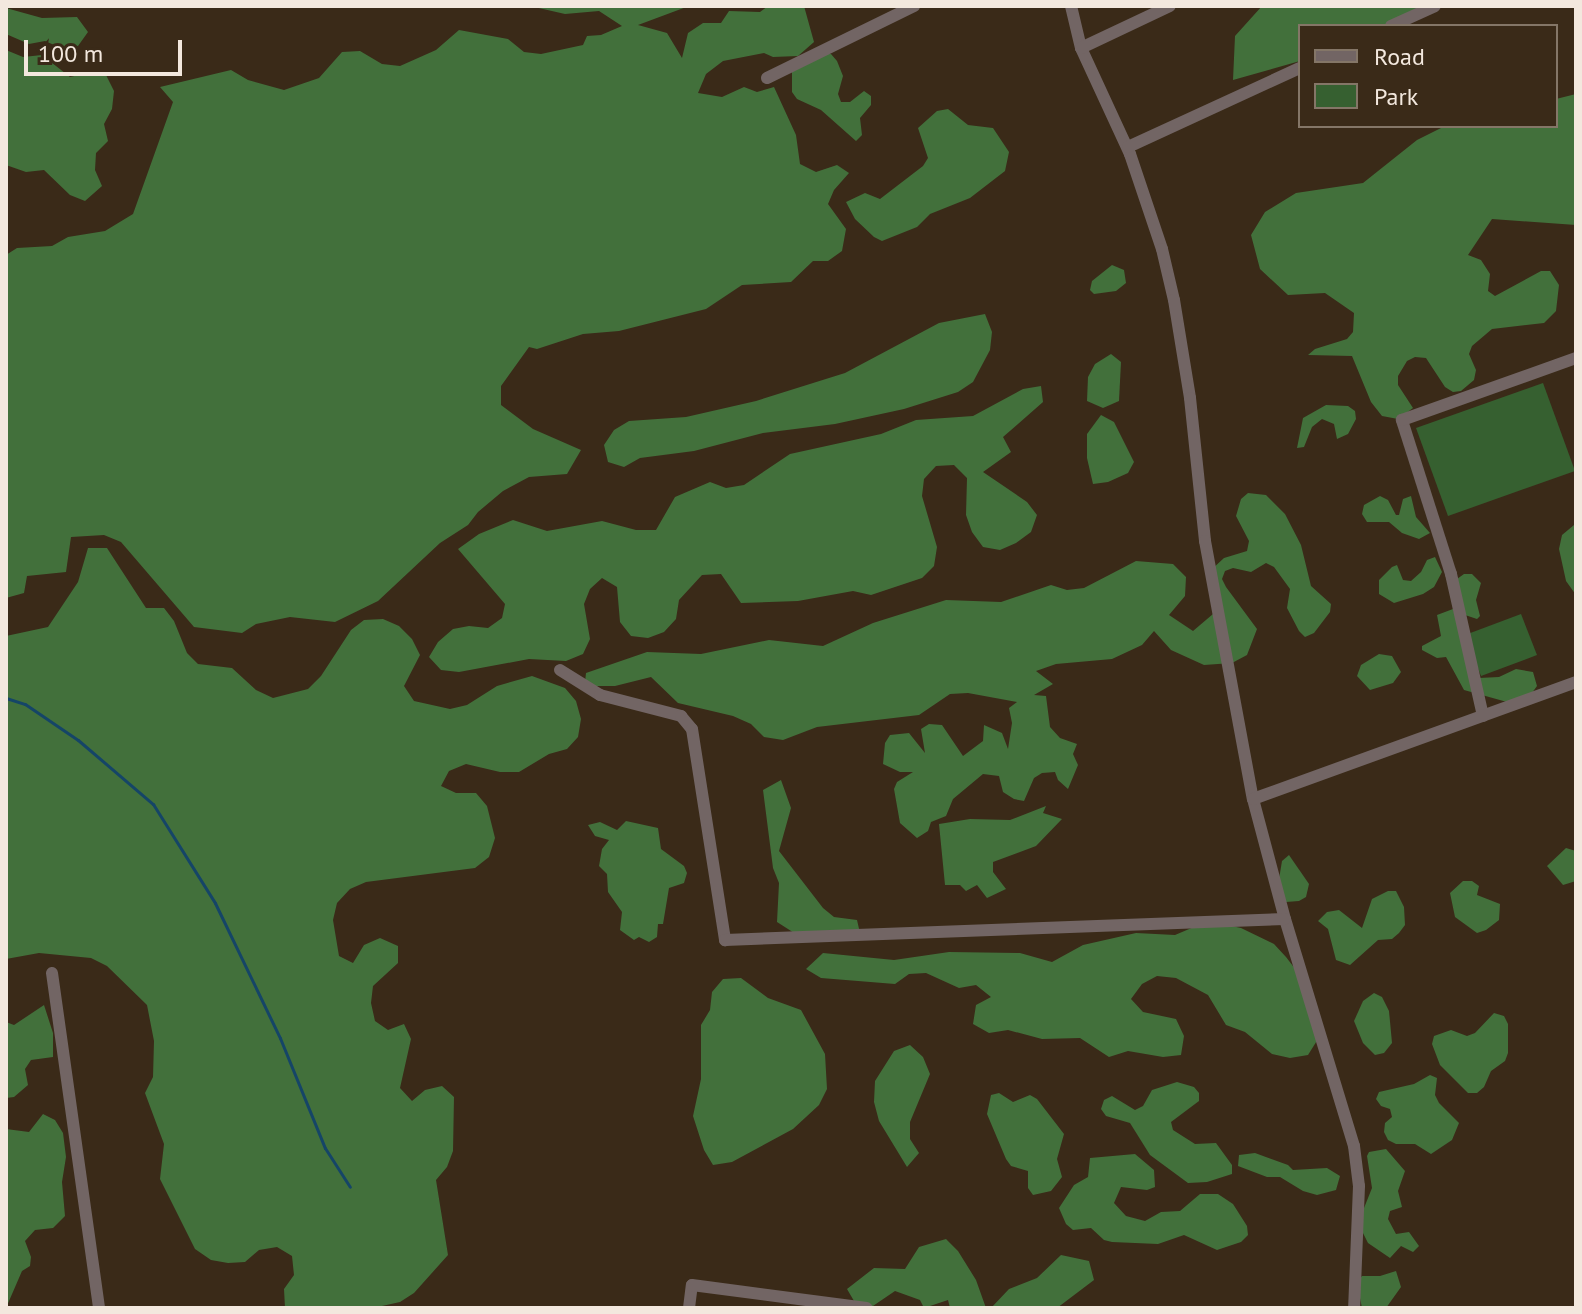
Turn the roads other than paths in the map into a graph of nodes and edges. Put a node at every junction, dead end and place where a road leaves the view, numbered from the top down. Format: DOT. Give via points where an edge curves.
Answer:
graph roads {
  1 [pos="914,6"];
  2 [pos="1071,6"];
  3 [pos="1170,6"];
  4 [pos="1435,6"];
  5 [pos="1395,24"];
  6 [pos="1081,48"];
  7 [pos="1298,69"];
  8 [pos="767,78"];
  9 [pos="1128,147"];
  10 [pos="1576,358"];
  11 [pos="560,670"];
  12 [pos="1576,682"];
  13 [pos="1483,716"];
  14 [pos="1253,799"];
  15 [pos="1285,919"];
  16 [pos="52,973"];
  17 [pos="99,1308"];
  18 [pos="689,1308"];
  19 [pos="866,1308"];
  20 [pos="1354,1308"];
  1 -- 8 [label="street"];
  2 -- 6 [label="street"];
  3 -- 6 [label="street"];
  4 -- 5 [label="street"];
  6 -- 9 [label="street"];
  7 -- 9 [label="street"];
  9 -- 14 [label="street" via="1162,249 1181,333 1205,541"];
  10 -- 13 [label="street" via="1402,420 1451,574"];
  11 -- 15 [label="street" via="600,695 681,716 692,729 725,940"];
  12 -- 13 [label="street"];
  13 -- 14 [label="street"];
  14 -- 15 [label="street"];
  15 -- 20 [label="street" via="1354,1146 1359,1186"];
  16 -- 17 [label="street"];
  18 -- 19 [label="street" via="692,1285"];
}
